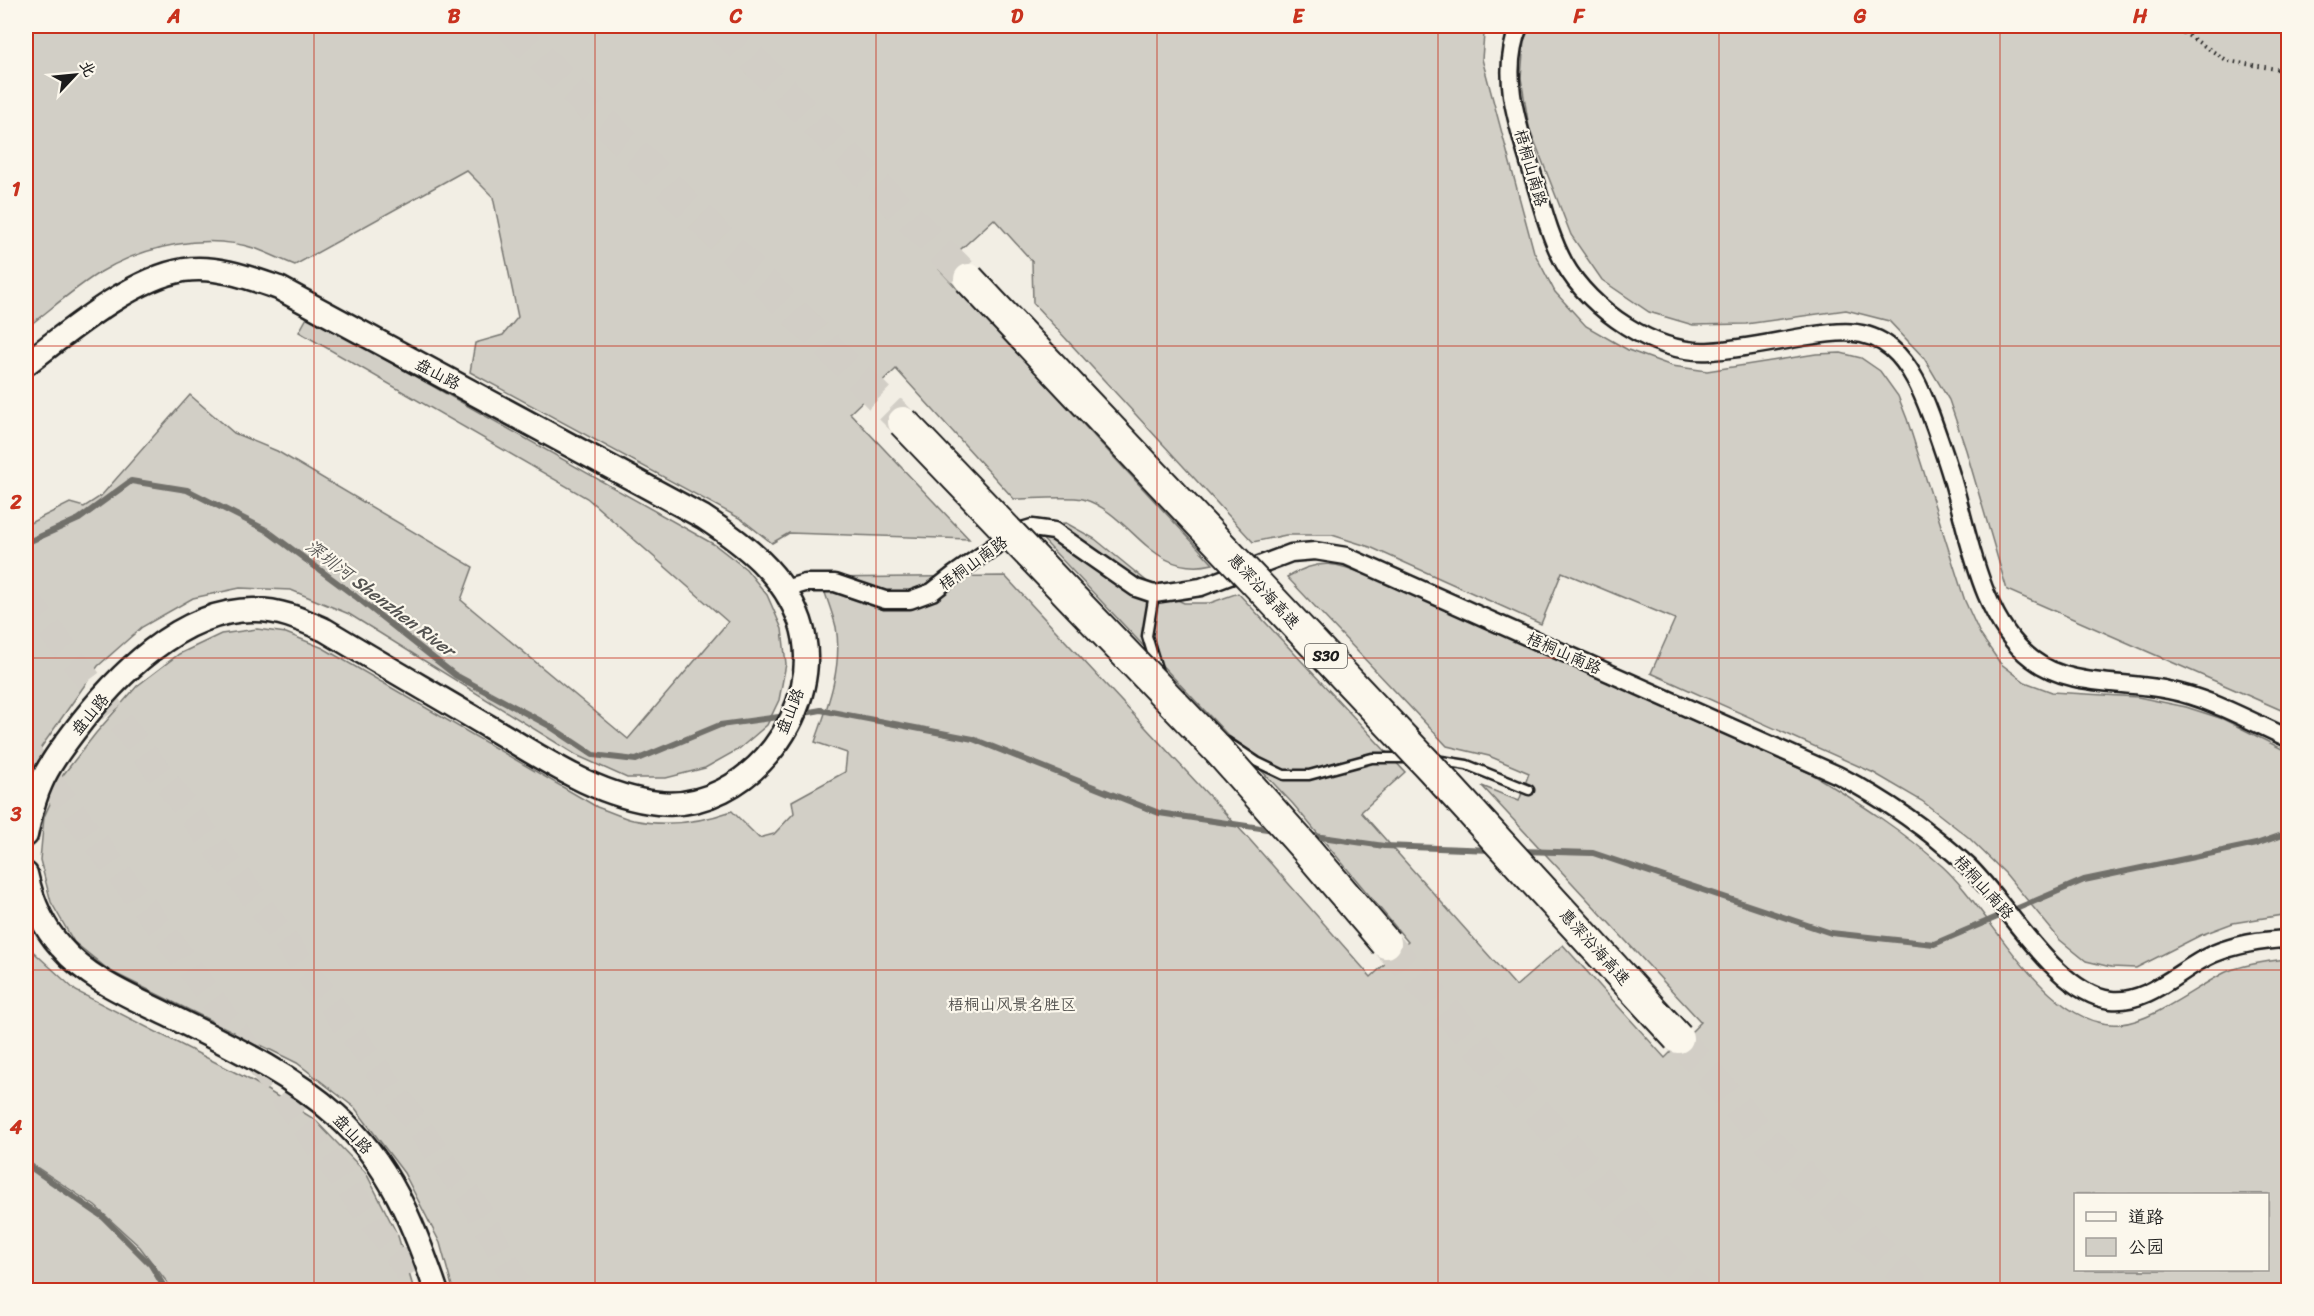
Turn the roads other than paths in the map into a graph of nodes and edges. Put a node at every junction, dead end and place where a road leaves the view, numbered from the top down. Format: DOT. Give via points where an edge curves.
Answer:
graph roads {
  1 [pos="1519,26"];
  2 [pos="969,279"];
  3 [pos="26,363"];
  4 [pos="903,422"];
  5 [pos="785,589"];
  6 [pos="1154,594"];
  7 [pos="1214,732"];
  8 [pos="1223,738"];
  9 [pos="2289,738"];
  10 [pos="1529,790"];
  11 [pos="26,835"];
  12 [pos="26,874"];
  13 [pos="2289,939"];
  14 [pos="1386,943"];
  15 [pos="1678,1038"];
  16 [pos="436,1290"];
  1 -- 9 [label="street, 梧桐山南路" via="1511,45 1510,76 1516,116 1550,233 1565,265 1600,306 1632,329 1685,349 1710,351 1835,332 1857,332 1876,338 1893,349 1910,369 1922,394 1977,566 2014,642 2052,671 2076,679 2169,690"];
  2 -- 15 [label="highway, 惠深沿海高速 / S30, bridge" via="1431,768"];
  3 -- 5 [label="main road, 盘山路" via="99,310 156,279 184,270 214,270 243,276 279,288 703,517 737,539"];
  4 -- 14 [label="highway, bridge" via="1219,751"];
  5 -- 6 [label="street, 梧桐山南路" via="805,583 835,583 885,600 910,600 932,592 1012,534 1032,528 1054,531 1136,588"];
  5 -- 11 [label="main road, 盘山路" via="800,622 805,656 801,691 786,729 759,765 739,782 689,803 628,798 577,778 325,630 288,614 255,609 220,614 182,630 150,650 117,681 56,756 41,782"];
  6 -- 7 [label="lane" via="1147,636 1157,669 1174,698"];
  6 -- 13 [label="street, 梧桐山南路" via="1211,584 1290,553 1315,550 1346,556 1847,780 1907,815 1970,868 2049,962 2091,993 2111,1000 2131,999 2151,991 2215,953 2261,941"];
  8 -- 10 [label="lane" via="1284,775 1309,775 1372,758 1424,758 1467,765"];
  12 -- 16 [label="main road, 盘山路" via="44,924 86,971 250,1056 335,1114 361,1140 404,1205"];
}
